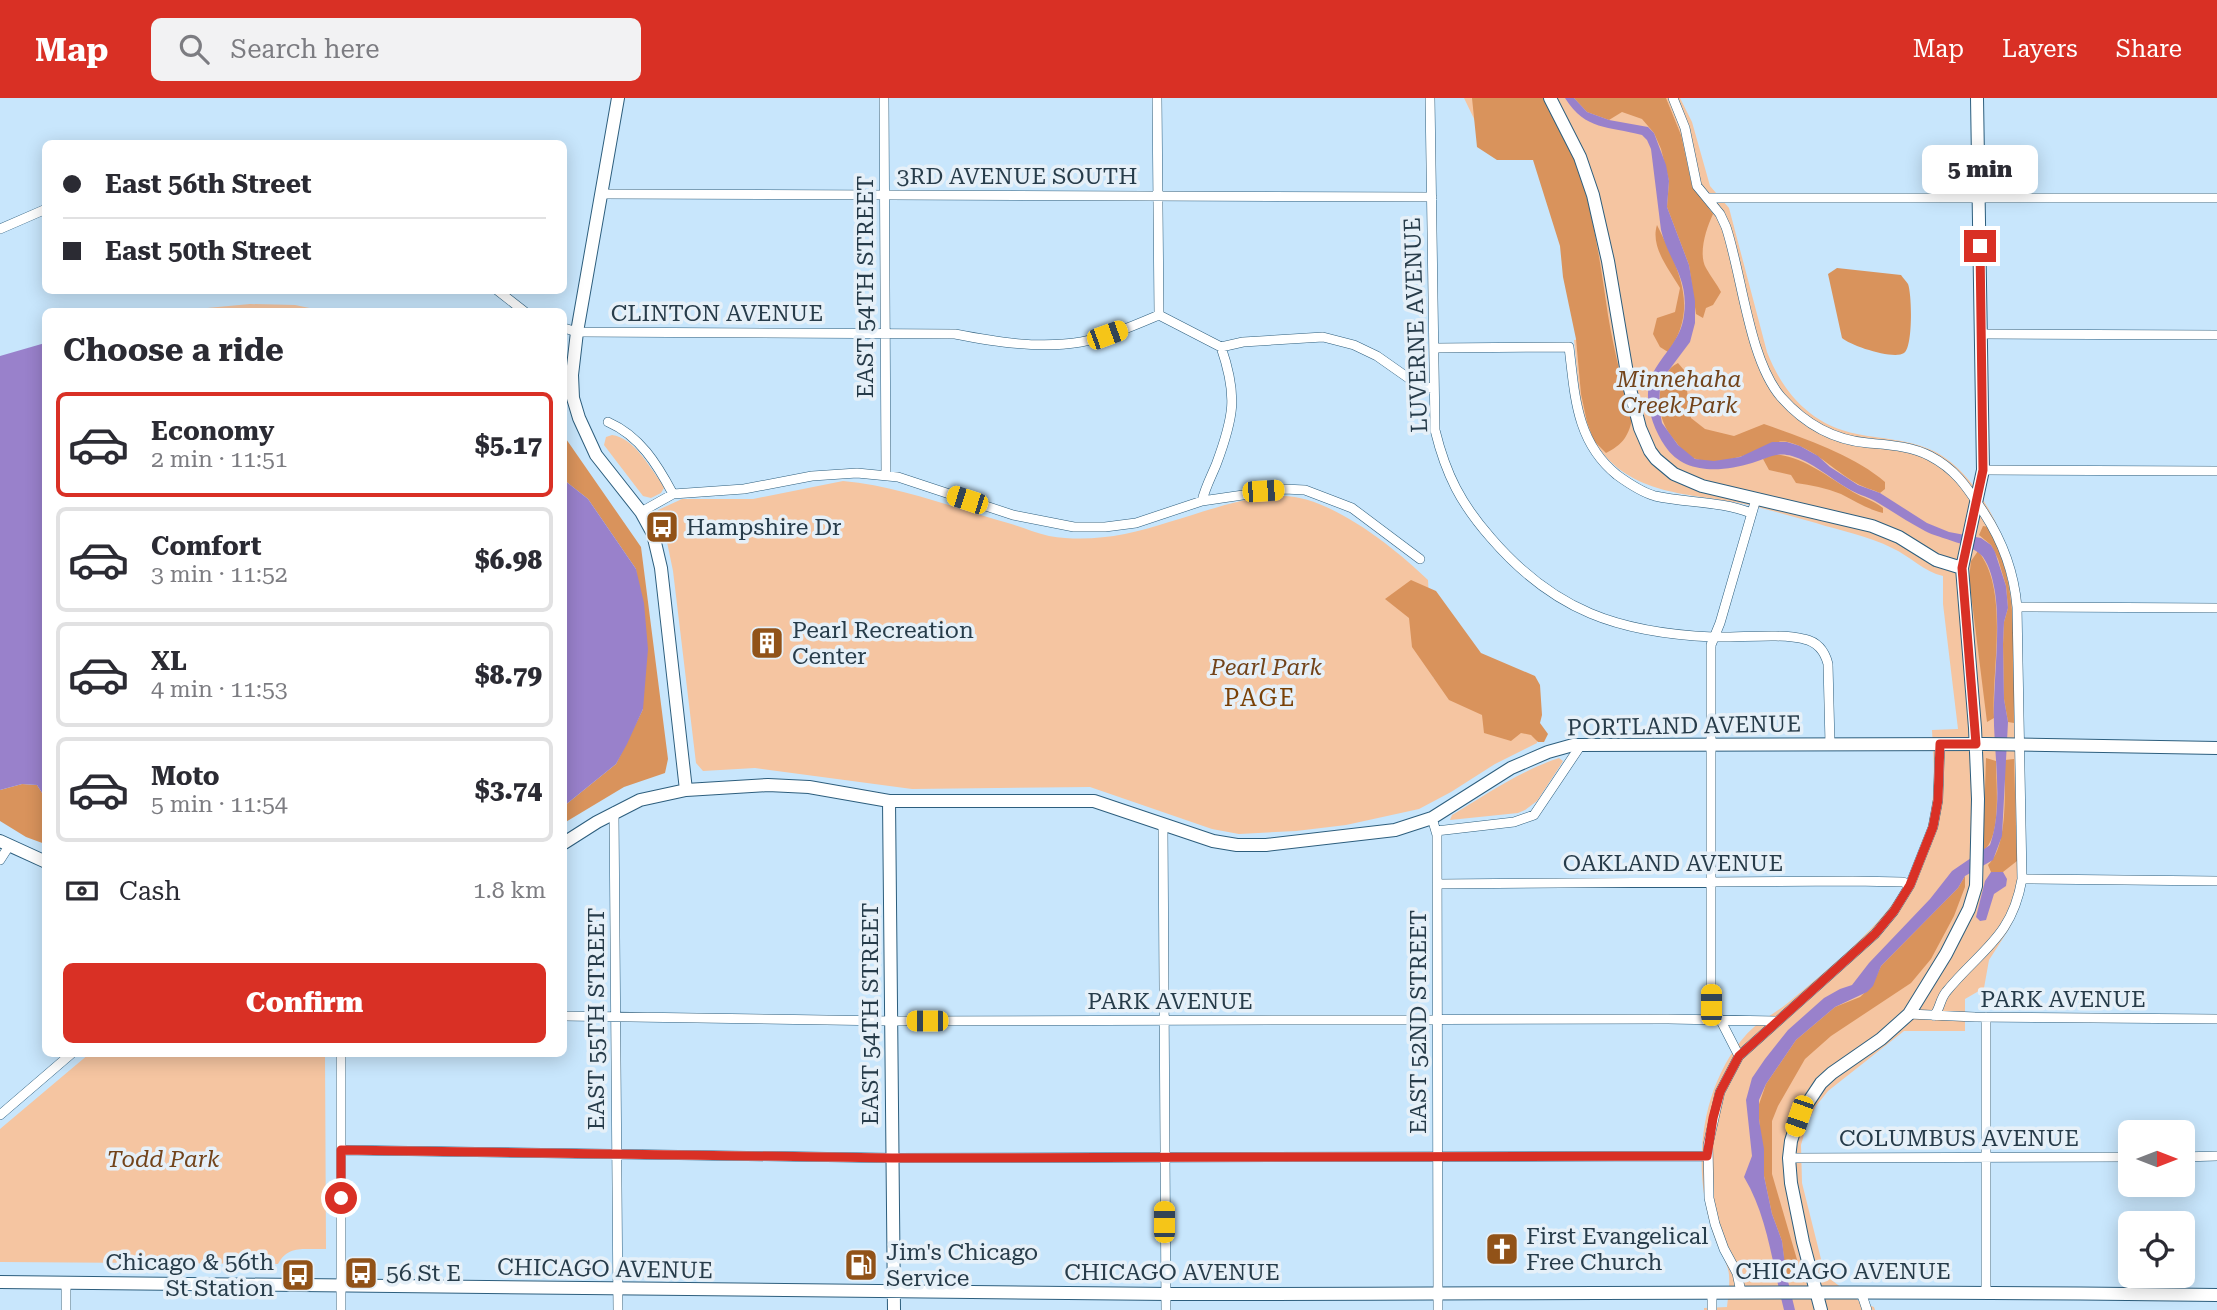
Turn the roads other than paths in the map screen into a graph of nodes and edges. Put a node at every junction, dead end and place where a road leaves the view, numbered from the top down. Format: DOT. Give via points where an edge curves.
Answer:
graph roads {
  1 [pos="618,98"];
  2 [pos="884,98"];
  3 [pos="1157,98"];
  4 [pos="1430,98"];
  5 [pos="1550,98"];
  6 [pos="1672,98"];
  7 [pos="1978,98"];
  8 [pos="603,194"];
  9 [pos="1158,195"];
  10 [pos="885,196"];
  11 [pos="1432,197"];
  12 [pos="1979,197"];
  13 [pos="1707,198"];
  14 [pos="2217,198"];
  15 [pos="42,211"];
  16 [pos="0,229"];
  17 [pos="502,294"];
  18 [pos="520,308"];
  19 [pos="1159,315"];
  20 [pos="567,329"];
  21 [pos="577,332"];
  22 [pos="886,333"];
  23 [pos="1981,334"];
  24 [pos="2217,335"];
  25 [pos="1221,347"];
  26 [pos="1434,348"];
  27 [pos="1433,389"];
  28 [pos="608,422"];
  29 [pos="1983,470"];
  30 [pos="2217,471"];
  31 [pos="886,475"];
  32 [pos="673,494"];
  33 [pos="1756,499"];
  34 [pos="1976,500"];
  35 [pos="1202,501"];
  36 [pos="641,512"];
  37 [pos="1751,513"];
  38 [pos="1420,559"];
  39 [pos="1962,568"];
  40 [pos="2017,607"];
  41 [pos="2217,608"];
  42 [pos="1714,637"];
  43 [pos="1830,744"];
  44 [pos="1940,744"];
  45 [pos="1980,744"];
  46 [pos="2017,744"];
  47 [pos="1581,745"];
  48 [pos="1712,746"];
  49 [pos="2217,748"];
  50 [pos="686,790"];
  51 [pos="889,801"];
  52 [pos="614,812"];
  53 [pos="1434,824"];
  54 [pos="1163,826"];
  55 [pos="567,841"];
  56 [pos="5,844"];
  57 [pos="0,860"];
  58 [pos="42,860"];
  59 [pos="2022,879"];
  60 [pos="2217,881"];
  61 [pos="1711,882"];
  62 [pos="1437,884"];
  63 [pos="1910,885"];
  64 [pos="1909,1014"];
  65 [pos="567,1016"];
  66 [pos="1934,1016"];
  67 [pos="615,1017"];
  68 [pos="1986,1017"];
  69 [pos="2217,1019"];
  70 [pos="1716,1020"];
  71 [pos="891,1021"];
  72 [pos="1164,1021"];
  73 [pos="1437,1021"];
  74 [pos="1776,1021"];
  75 [pos="1739,1056"];
  76 [pos="68,1057"];
  77 [pos="341,1057"];
  78 [pos="0,1115"];
  79 [pos="341,1150"];
  80 [pos="617,1154"];
  81 [pos="1165,1156"];
  82 [pos="1438,1156"];
  83 [pos="1707,1156"];
  84 [pos="2217,1156"];
  85 [pos="1789,1157"];
  86 [pos="2118,1157"];
  87 [pos="2195,1157"];
  88 [pos="892,1158"];
  89 [pos="1985,1158"];
  90 [pos="0,1282"];
  91 [pos="66,1283"];
  92 [pos="341,1287"];
  93 [pos="618,1290"];
  94 [pos="1741,1292"];
  95 [pos="1817,1292"];
  96 [pos="1861,1292"];
  97 [pos="1986,1292"];
  98 [pos="894,1293"];
  99 [pos="1166,1294"];
  100 [pos="1438,1294"];
  101 [pos="1712,1294"];
  102 [pos="2217,1295"];
  103 [pos="66,1310"];
  104 [pos="341,1310"];
  105 [pos="618,1310"];
  106 [pos="894,1310"];
  107 [pos="1166,1310"];
  108 [pos="1438,1310"];
  109 [pos="1712,1310"];
  110 [pos="1821,1310"];
  111 [pos="1867,1310"];
  1 -- 8 [label="street"];
  2 -- 10 [label="street, EAST 54TH STREET"];
  3 -- 9 [label="street"];
  4 -- 11 [label="street, LUVERNE AVENUE"];
  5 -- 33 [label="street" via="1576,148 1593,195 1626,373 1650,452 1686,480"];
  6 -- 13 [label="street" via="1685,128 1698,186"];
  7 -- 12 [label="street"];
  8 -- 10 [label="street, 3RD AVENUE SOUTH"];
  8 -- 21 [label="street"];
  9 -- 10 [label="street, 3RD AVENUE SOUTH"];
  9 -- 11 [label="street, 3RD AVENUE SOUTH"];
  9 -- 19 [label="street"];
  10 -- 22 [label="street, EAST 54TH STREET"];
  11 -- 26 [label="street, LUVERNE AVENUE"];
  12 -- 13 [label="street"];
  12 -- 14 [label="street"];
  12 -- 23 [label="street"];
  13 -- 34 [label="street" via="1726,227 1758,354 1767,376 1794,411 1832,435 1929,456 1960,478"];
  15 -- 16 [label="street"];
  17 -- 18 [label="street"];
  19 -- 22 [label="street, CLINTON AVENUE" via="1107,335 1054,345 955,334"];
  19 -- 25 [label="street"];
  20 -- 21 [label="street, CLINTON AVENUE"];
  21 -- 22 [label="street, CLINTON AVENUE"];
  21 -- 36 [label="street" via="572,375 579,418 596,455"];
  22 -- 31 [label="street, EAST 54TH STREET"];
  23 -- 24 [label="street"];
  23 -- 29 [label="street"];
  25 -- 27 [label="street" via="1323,337 1354,345"];
  25 -- 35 [label="street" via="1233,390 1233,415"];
  26 -- 27 [label="street, LUVERNE AVENUE"];
  26 -- 37 [label="street" via="1569,347 1582,427 1606,466 1651,495"];
  27 -- 42 [label="street, LUVERNE AVENUE" via="1435,430 1457,494 1521,570 1544,589 1596,616 1653,631"];
  28 -- 32 [label="street" via="625,429 654,460"];
  29 -- 30 [label="street"];
  29 -- 34 [label="street"];
  31 -- 32 [label="street" via="836,474 744,489"];
  31 -- 35 [label="street" via="1013,515 1074,527 1136,523"];
  32 -- 36 [label="street"];
  33 -- 37 [label="street"];
  33 -- 39 [label="street" via="1872,526 1936,561"];
  34 -- 39 [label="street"];
  34 -- 40 [label="street" via="2007,558"];
  35 -- 38 [label="street" via="1305,490 1352,508"];
  36 -- 50 [label="street" via="653,534 661,569"];
  37 -- 42 [label="street"];
  39 -- 45 [label="street"];
  40 -- 41 [label="street"];
  40 -- 46 [label="street"];
  42 -- 43 [label="street, LUVERNE AVENUE" via="1804,639 1820,647 1828,664"];
  42 -- 48 [label="street"];
  43 -- 44 [label="street, PORTLAND AVENUE"];
  43 -- 48 [label="street, PORTLAND AVENUE"];
  44 -- 45 [label="street, PORTLAND AVENUE"];
  44 -- 63 [label="street" via="1933,827"];
  45 -- 46 [label="street, PORTLAND AVENUE"];
  45 -- 64 [label="street" via="1976,886 1946,954"];
  46 -- 49 [label="street, PORTLAND AVENUE"];
  46 -- 59 [label="street"];
  47 -- 48 [label="street, PORTLAND AVENUE"];
  47 -- 53 [label="street, PORTLAND AVENUE" via="1548,752 1511,768"];
  47 -- 53 [label="street" via="1534,815 1514,822"];
  48 -- 61 [label="street"];
  50 -- 51 [label="street, PORTLAND AVENUE" via="809,787"];
  50 -- 52 [label="street, PORTLAND AVENUE" via="640,800"];
  51 -- 54 [label="street, PORTLAND AVENUE" via="1094,801"];
  51 -- 71 [label="street, EAST 54TH STREET"];
  52 -- 55 [label="street, PORTLAND AVENUE"];
  52 -- 67 [label="street, EAST 55TH STREET"];
  53 -- 54 [label="street, PORTLAND AVENUE" via="1266,845 1213,841"];
  53 -- 62 [label="street, EAST 52ND STREET"];
  54 -- 72 [label="street"];
  56 -- 57 [label="street"];
  56 -- 58 [label="street"];
  59 -- 60 [label="street"];
  59 -- 66 [label="street" via="2003,931 1945,993"];
  61 -- 62 [label="street, OAKLAND AVENUE"];
  61 -- 63 [label="street, OAKLAND AVENUE"];
  61 -- 70 [label="street"];
  62 -- 73 [label="street, EAST 52ND STREET"];
  63 -- 74 [label="street" via="1875,934"];
  64 -- 66 [label="street, PARK AVENUE"];
  64 -- 85 [label="street" via="1821,1083 1799,1116"];
  65 -- 67 [label="street, PARK AVENUE"];
  66 -- 68 [label="street, PARK AVENUE"];
  67 -- 71 [label="street, PARK AVENUE"];
  67 -- 80 [label="street, EAST 55TH STREET"];
  68 -- 69 [label="street, PARK AVENUE"];
  68 -- 89 [label="street"];
  70 -- 73 [label="street, PARK AVENUE"];
  70 -- 74 [label="street, PARK AVENUE"];
  70 -- 75 [label="street"];
  71 -- 72 [label="street, PARK AVENUE"];
  71 -- 88 [label="street, EAST 54TH STREET"];
  72 -- 73 [label="street, PARK AVENUE"];
  72 -- 81 [label="street"];
  73 -- 82 [label="street, EAST 52ND STREET"];
  74 -- 75 [label="street"];
  75 -- 83 [label="street" via="1720,1092"];
  76 -- 78 [label="street"];
  77 -- 79 [label="street"];
  79 -- 80 [label="street"];
  79 -- 92 [label="street"];
  80 -- 88 [label="street"];
  80 -- 93 [label="street, EAST 55TH STREET"];
  81 -- 82 [label="street"];
  81 -- 88 [label="street"];
  81 -- 99 [label="street"];
  82 -- 83 [label="street"];
  82 -- 100 [label="street, EAST 52ND STREET"];
  83 -- 94 [label="street" via="1715,1224"];
  84 -- 87 [label="street"];
  85 -- 89 [label="street, COLUMBUS AVENUE"];
  85 -- 95 [label="street" via="1796,1214"];
  86 -- 89 [label="street, COLUMBUS AVENUE"];
  88 -- 98 [label="street, EAST 54TH STREET"];
  89 -- 97 [label="street"];
  90 -- 91 [label="street, CHICAGO AVENUE"];
  91 -- 92 [label="street, CHICAGO AVENUE"];
  91 -- 103 [label="street"];
  92 -- 93 [label="street, CHICAGO AVENUE"];
  92 -- 104 [label="street"];
  93 -- 98 [label="street, CHICAGO AVENUE"];
  93 -- 105 [label="street, EAST 55TH STREET"];
  94 -- 95 [label="street, CHICAGO AVENUE"];
  94 -- 101 [label="street, CHICAGO AVENUE"];
  95 -- 96 [label="street, CHICAGO AVENUE"];
  95 -- 110 [label="street"];
  96 -- 97 [label="street, CHICAGO AVENUE"];
  96 -- 111 [label="street"];
  97 -- 102 [label="street, CHICAGO AVENUE"];
  98 -- 99 [label="street, CHICAGO AVENUE"];
  98 -- 106 [label="street, EAST 54TH STREET"];
  99 -- 100 [label="street, CHICAGO AVENUE"];
  99 -- 107 [label="street"];
  100 -- 101 [label="street, CHICAGO AVENUE"];
  100 -- 108 [label="street, EAST 52ND STREET"];
  101 -- 109 [label="street"];
}
